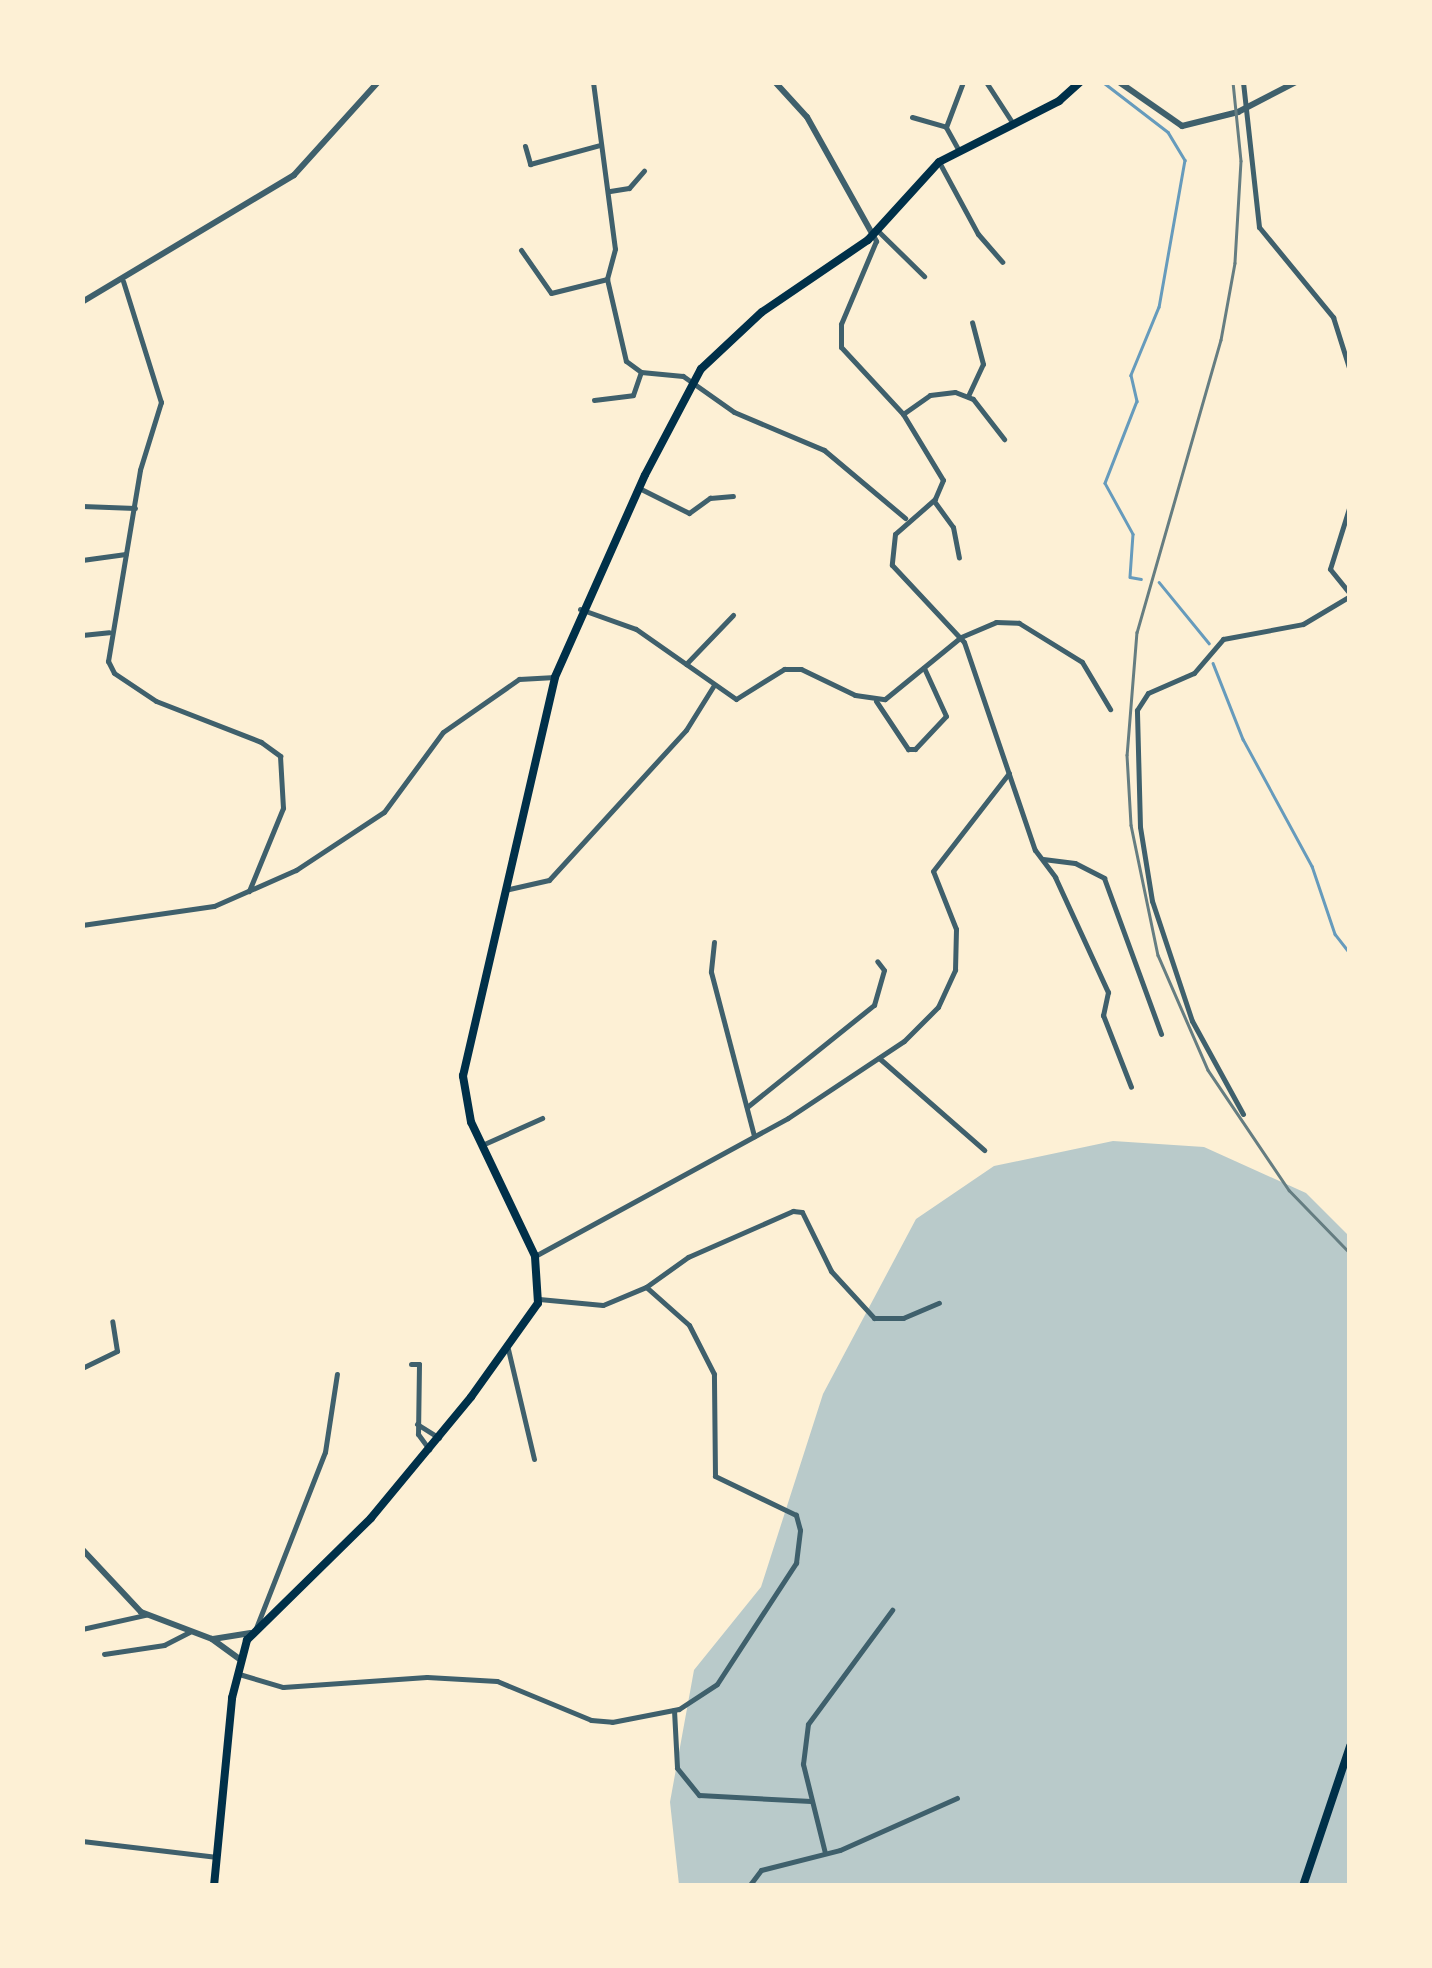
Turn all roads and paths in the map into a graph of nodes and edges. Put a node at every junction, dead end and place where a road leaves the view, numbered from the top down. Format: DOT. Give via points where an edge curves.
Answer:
graph roads {
  1 [pos="378,82"];
  2 [pos="593,82"];
  3 [pos="775,82"];
  4 [pos="963,82"];
  5 [pos="986,82"];
  6 [pos="1080,82"];
  7 [pos="1119,82"];
  8 [pos="1243,82"];
  9 [pos="1296,82"];
  10 [pos="1248,107"];
  11 [pos="912,117"];
  12 [pos="1012,122"];
  13 [pos="946,127"];
  14 [pos="600,145"];
  15 [pos="526,146"];
  16 [pos="958,149"];
  17 [pos="939,162"];
  18 [pos="644,171"];
  19 [pos="610,191"];
  20 [pos="875,232"];
  21 [pos="521,250"];
  22 [pos="1002,262"];
  23 [pos="924,276"];
  24 [pos="123,280"];
  25 [pos="607,280"];
  26 [pos="82,302"];
  27 [pos="972,322"];
  28 [pos="1350,371"];
  29 [pos="640,372"];
  30 [pos="692,381"];
  31 [pos="968,396"];
  32 [pos="594,400"];
  33 [pos="904,414"];
  34 [pos="1004,439"];
  35 [pos="638,488"];
  36 [pos="733,496"];
  37 [pos="934,501"];
  38 [pos="1350,505"];
  39 [pos="82,506"];
  40 [pos="135,508"];
  41 [pos="906,519"];
  42 [pos="126,554"];
  43 [pos="959,558"];
  44 [pos="82,560"];
  45 [pos="1350,595"];
  46 [pos="580,610"];
  47 [pos="733,615"];
  48 [pos="109,632"];
  49 [pos="82,635"];
  50 [pos="961,637"];
  51 [pos="686,664"];
  52 [pos="924,668"];
  53 [pos="554,677"];
  54 [pos="714,684"];
  55 [pos="876,700"];
  56 [pos="1110,709"];
  57 [pos="1009,772"];
  58 [pos="1043,858"];
  59 [pos="505,890"];
  60 [pos="249,891"];
  61 [pos="82,925"];
  62 [pos="714,942"];
  63 [pos="877,961"];
  64 [pos="1161,1034"];
  65 [pos="879,1058"];
  66 [pos="1131,1087"];
  67 [pos="747,1107"];
  68 [pos="1244,1114"];
  69 [pos="542,1118"];
  70 [pos="754,1136"];
  71 [pos="482,1145"];
  72 [pos="984,1150"];
  73 [pos="534,1256"];
  74 [pos="646,1288"];
  75 [pos="539,1299"];
  76 [pos="939,1303"];
  77 [pos="112,1321"];
  78 [pos="508,1349"];
  79 [pos="412,1364"];
  80 [pos="82,1368"];
  81 [pos="337,1374"];
  82 [pos="417,1424"];
  83 [pos="439,1438"];
  84 [pos="429,1450"];
  85 [pos="534,1459"];
  86 [pos="82,1549"];
  87 [pos="892,1610"];
  88 [pos="146,1615"];
  89 [pos="82,1628"];
  90 [pos="253,1631"];
  91 [pos="190,1632"];
  92 [pos="212,1639"];
  93 [pos="104,1654"];
  94 [pos="240,1659"];
  95 [pos="236,1673"];
  96 [pos="674,1710"];
  97 [pos="1350,1746"];
  98 [pos="957,1798"];
  99 [pos="810,1800"];
  100 [pos="82,1841"];
  101 [pos="825,1853"];
  102 [pos="216,1856"];
  103 [pos="214,1886"];
  104 [pos="749,1886"];
  105 [pos="1302,1886"];
  1 -- 24 [label="street" via="294,175"];
  2 -- 14 [label="street"];
  3 -- 20 [label="street" via="807,117"];
  4 -- 13 [label="street"];
  5 -- 12 [label="street"];
  6 -- 12 [label="main road" via="1059,101"];
  7 -- 10 [label="street" via="1182,126"];
  8 -- 10 [label="street"];
  9 -- 10 [label="street"];
  10 -- 28 [label="street" via="1260,227 1333,318"];
  11 -- 13 [label="street"];
  12 -- 16 [label="main road"];
  13 -- 16 [label="street"];
  14 -- 15 [label="street" via="530,164"];
  14 -- 19 [label="street"];
  16 -- 17 [label="main road"];
  17 -- 20 [label="main road"];
  17 -- 22 [label="street"];
  18 -- 19 [label="street" via="629,188"];
  19 -- 25 [label="street" via="616,249"];
  20 -- 23 [label="street"];
  20 -- 30 [label="main road" via="762,312"];
  20 -- 33 [label="street" via="841,324 841,348"];
  21 -- 25 [label="street" via="551,293"];
  24 -- 26 [label="street"];
  24 -- 40 [label="street" via="161,402"];
  25 -- 29 [label="street" via="618,348"];
  27 -- 31 [label="street" via="983,364"];
  29 -- 30 [label="street"];
  29 -- 32 [label="street" via="632,395"];
  30 -- 35 [label="main road"];
  30 -- 41 [label="street" via="734,412 824,450"];
  31 -- 33 [label="street" via="930,395"];
  31 -- 34 [label="street"];
  33 -- 37 [label="street" via="940,469"];
  35 -- 36 [label="street" via="689,514 710,498"];
  35 -- 46 [label="main road"];
  37 -- 41 [label="street"];
  37 -- 43 [label="street" via="953,527"];
  38 -- 45 [label="street" via="1330,570"];
  39 -- 40 [label="street"];
  40 -- 42 [label="street"];
  41 -- 50 [label="street" via="890,543 892,565"];
  42 -- 44 [label="street"];
  42 -- 48 [label="street"];
  45 -- 68 [label="street" via="1303,624 1222,639 1194,673 1148,693 1137,710 1140,827 1152,901 1192,1021"];
  46 -- 51 [label="street" via="636,629"];
  46 -- 53 [label="main road"];
  47 -- 51 [label="street"];
  48 -- 49 [label="street"];
  48 -- 60 [label="street" via="114,673 176,712 238,732 280,756 283,808"];
  50 -- 52 [label="street"];
  50 -- 56 [label="street" via="996,622 1019,622 1082,662"];
  50 -- 57 [label="street"];
  51 -- 54 [label="street"];
  52 -- 55 [label="street"];
  52 -- 55 [label="street" via="946,721 915,749 908,749"];
  53 -- 59 [label="main road"];
  53 -- 60 [label="street" via="520,679 443,732 384,812 296,870"];
  54 -- 55 [label="street" via="736,699 784,669 801,669"];
  54 -- 59 [label="street" via="686,730 560,869 535,886"];
  57 -- 58 [label="street"];
  57 -- 65 [label="street" via="933,870 956,929 955,970 938,1008"];
  58 -- 64 [label="street" via="1104,878"];
  58 -- 66 [label="street" via="1108,992 1103,1015"];
  59 -- 71 [label="main road" via="463,1076 465,1105"];
  60 -- 61 [label="street" via="214,906"];
  62 -- 67 [label="street" via="711,972"];
  63 -- 67 [label="street" via="884,970 874,1005"];
  65 -- 70 [label="street"];
  65 -- 72 [label="street"];
  67 -- 70 [label="street"];
  69 -- 71 [label="street"];
  70 -- 73 [label="street"];
  71 -- 73 [label="main road"];
  73 -- 75 [label="main road"];
  74 -- 75 [label="street" via="603,1306"];
  74 -- 76 [label="street" via="688,1257 792,1211 802,1212 831,1271 874,1318 903,1318"];
  74 -- 96 [label="street" via="689,1325 714,1374 715,1476 796,1515 800,1530 796,1563 737,1658 717,1684"];
  75 -- 78 [label="main road"];
  77 -- 80 [label="street" via="117,1351"];
  78 -- 83 [label="main road"];
  78 -- 85 [label="street"];
  79 -- 82 [label="street" via="419,1364"];
  81 -- 90 [label="street" via="325,1452"];
  82 -- 83 [label="street"];
  82 -- 84 [label="street"];
  83 -- 84 [label="main road"];
  84 -- 90 [label="main road" via="370,1518"];
  86 -- 88 [label="street"];
  87 -- 99 [label="street" via="808,1724 803,1764"];
  88 -- 89 [label="street"];
  88 -- 91 [label="street"];
  90 -- 92 [label="street"];
  90 -- 94 [label="main road"];
  91 -- 92 [label="street"];
  91 -- 93 [label="street" via="164,1645"];
  92 -- 94 [label="street"];
  94 -- 95 [label="main road"];
  95 -- 96 [label="street" via="283,1686 496,1681 591,1720 612,1722"];
  95 -- 102 [label="main road"];
  96 -- 99 [label="street" via="677,1768 698,1795"];
  97 -- 105 [label="main road"];
  98 -- 101 [label="street"];
  99 -- 101 [label="street"];
  100 -- 102 [label="street"];
  101 -- 104 [label="street" via="761,1870"];
  102 -- 103 [label="main road"];
}
